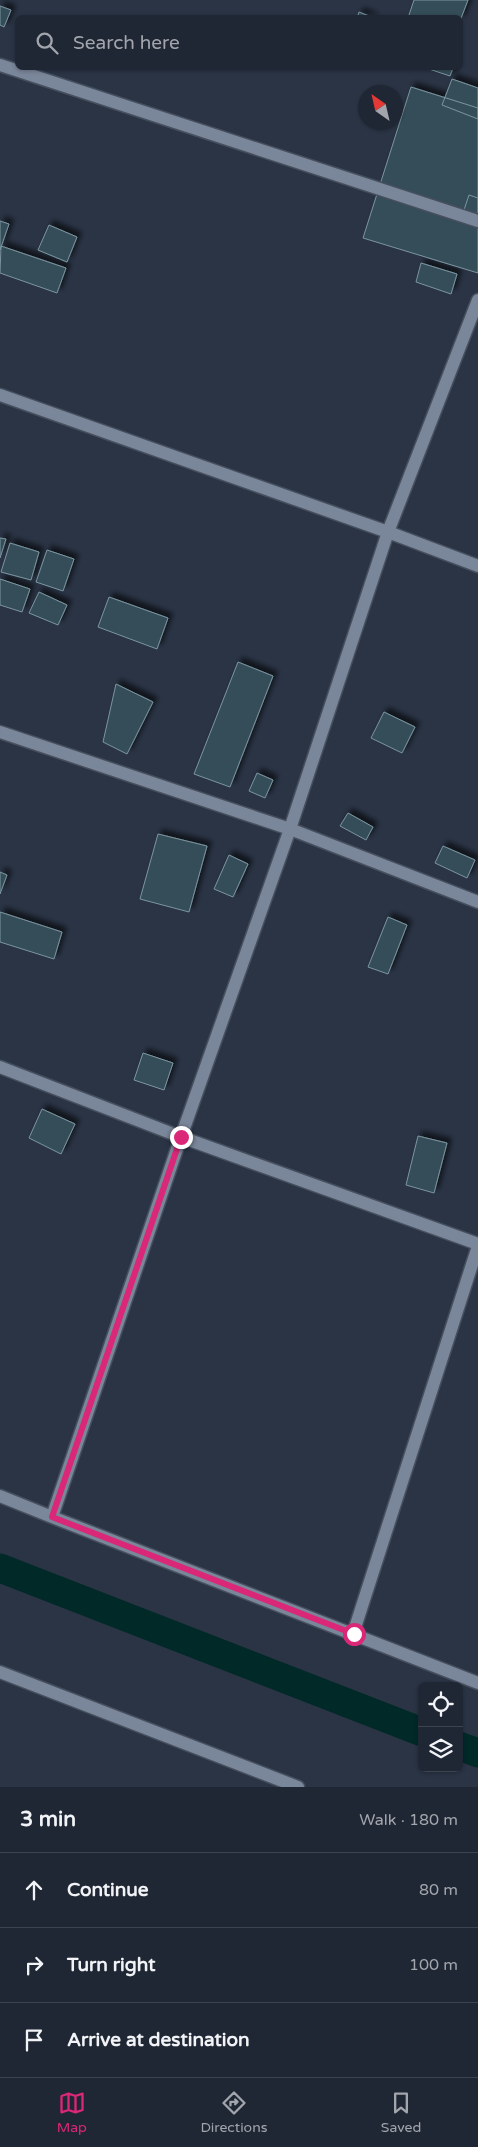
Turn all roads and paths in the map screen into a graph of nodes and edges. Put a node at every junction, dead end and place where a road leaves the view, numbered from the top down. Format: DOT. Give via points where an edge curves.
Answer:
graph roads {
  1 [pos="0,65"];
  2 [pos="15,70"];
  3 [pos="15,70"];
  4 [pos="478,221"];
  5 [pos="478,300"];
  6 [pos="0,395"];
  7 [pos="388,532"];
  8 [pos="478,566"];
  9 [pos="0,732"];
  10 [pos="290,829"];
  11 [pos="478,902"];
  12 [pos="0,1067"];
  13 [pos="181,1137"];
  14 [pos="478,1245"];
  15 [pos="0,1496"];
  16 [pos="52,1517"];
  17 [pos="354,1634"];
  18 [pos="0,1672"];
  19 [pos="478,1683"];
  20 [pos="274,1783"];
  21 [pos="298,1787"];
  1 -- 2 [label="street"];
  3 -- 4 [label="street"];
  5 -- 7 [label="street"];
  6 -- 7 [label="street"];
  7 -- 8 [label="street"];
  7 -- 10 [label="street"];
  9 -- 10 [label="street"];
  10 -- 11 [label="street"];
  10 -- 13 [label="street"];
  12 -- 13 [label="street"];
  13 -- 14 [label="street"];
  13 -- 16 [label="street"];
  14 -- 17 [label="street"];
  15 -- 16 [label="street"];
  16 -- 17 [label="street"];
  17 -- 19 [label="street"];
  18 -- 20 [label="street"];
  20 -- 21 [label="street"];
}
